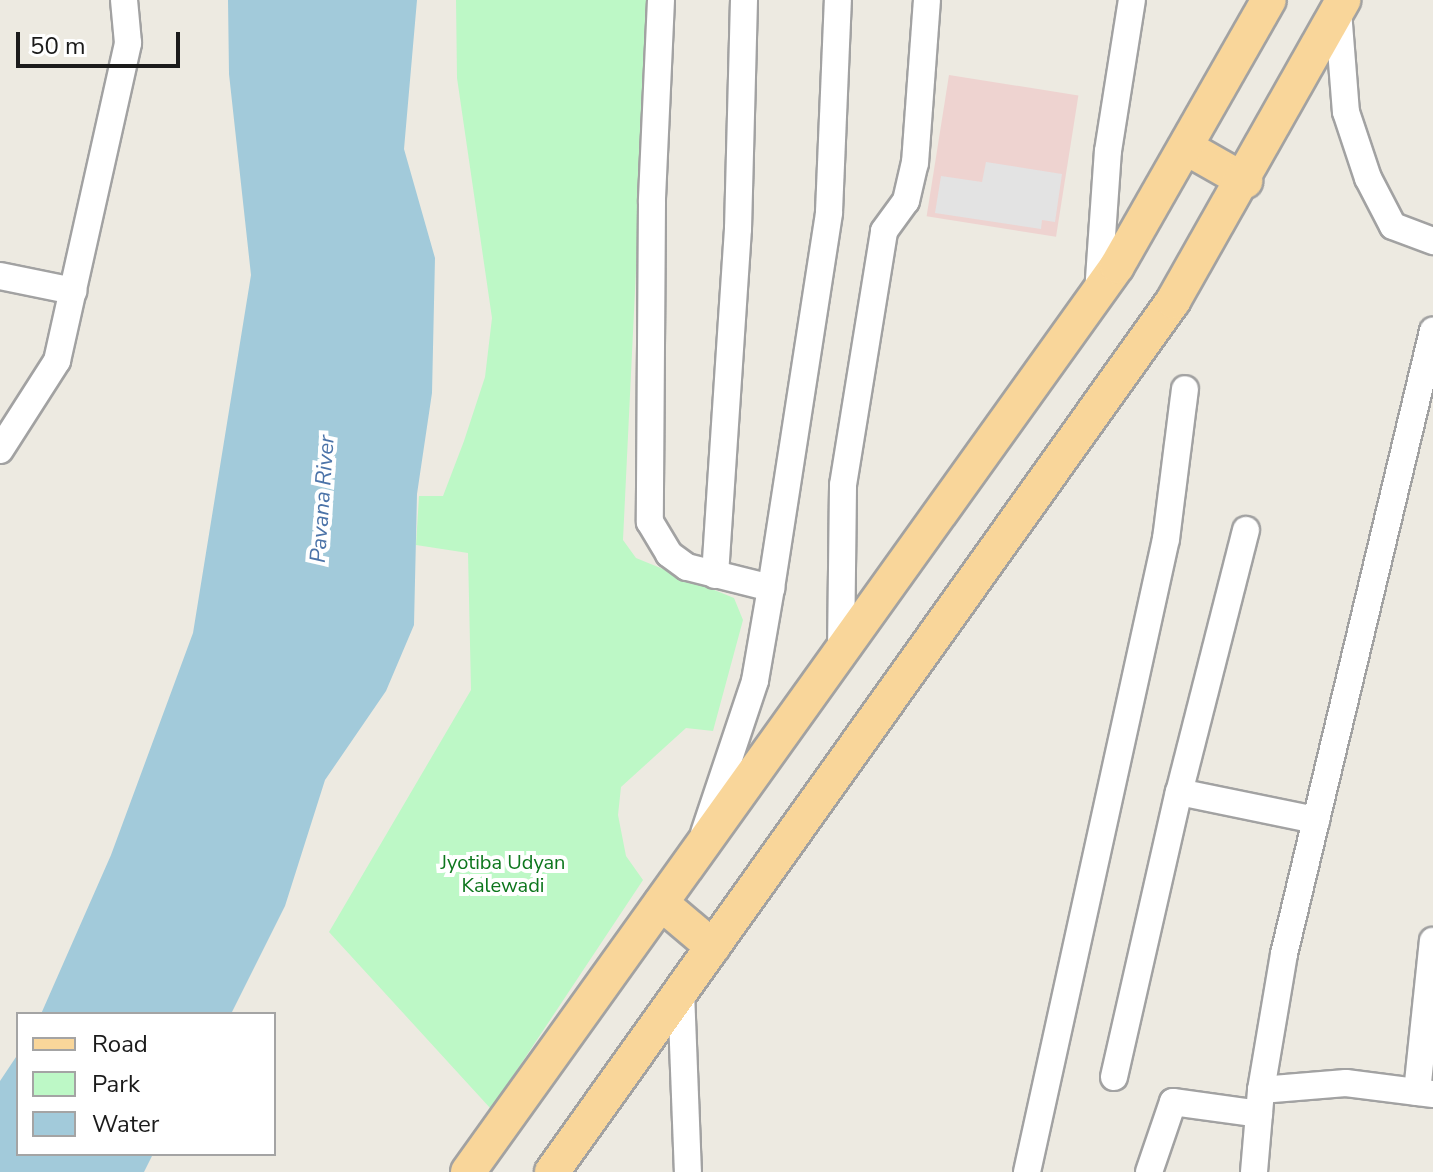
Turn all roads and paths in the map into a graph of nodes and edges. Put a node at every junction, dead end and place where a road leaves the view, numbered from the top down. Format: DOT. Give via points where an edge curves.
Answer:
graph roads {
  1 [pos="124,0"];
  2 [pos="661,0"];
  3 [pos="744,0"];
  4 [pos="838,0"];
  5 [pos="927,0"];
  6 [pos="1132,0"];
  7 [pos="1269,0"];
  8 [pos="1341,5"];
  9 [pos="1187,148"];
  10 [pos="1245,181"];
  11 [pos="1433,241"];
  12 [pos="0,276"];
  13 [pos="73,291"];
  14 [pos="1098,293"];
  15 [pos="1433,331"];
  16 [pos="1429,375"];
  17 [pos="1185,389"];
  18 [pos="0,450"];
  19 [pos="1246,530"];
  20 [pos="715,575"];
  21 [pos="771,588"];
  22 [pos="841,651"];
  23 [pos="1179,792"];
  24 [pos="1316,820"];
  25 [pos="698,850"];
  26 [pos="661,903"];
  27 [pos="1433,941"];
  28 [pos="713,947"];
  29 [pos="681,992"];
  30 [pos="1114,1077"];
  31 [pos="1425,1093"];
  32 [pos="1260,1102"];
  33 [pos="468,1172"];
  34 [pos="552,1172"];
  35 [pos="688,1172"];
  36 [pos="1027,1172"];
  37 [pos="1149,1172"];
  38 [pos="1254,1172"];
  1 -- 13 [label="street" via="128,43"];
  2 -- 20 [label="street" via="647,496 650,522 669,554"];
  3 -- 20 [label="street" via="738,229"];
  4 -- 21 [label="street" via="829,212"];
  5 -- 22 [label="street" via="915,163 906,201 884,231 843,485"];
  6 -- 14 [label="street" via="1108,151"];
  7 -- 9 [label="main road"];
  8 -- 10 [label="main road"];
  8 -- 11 [label="street" via="1346,112 1368,178 1393,226"];
  9 -- 10 [label="main road"];
  9 -- 14 [label="main road"];
  10 -- 28 [label="main road" via="1173,301"];
  12 -- 13 [label="street"];
  13 -- 18 [label="street" via="57,361"];
  14 -- 22 [label="main road"];
  15 -- 16 [label="street"];
  16 -- 24 [label="street"];
  17 -- 36 [label="street" via="1166,539"];
  19 -- 23 [label="street"];
  20 -- 21 [label="street"];
  21 -- 25 [label="street" via="755,681"];
  22 -- 25 [label="main road"];
  23 -- 24 [label="street"];
  23 -- 30 [label="street"];
  24 -- 32 [label="street" via="1284,954"];
  25 -- 26 [label="main road"];
  26 -- 28 [label="main road"];
  26 -- 33 [label="main road"];
  27 -- 31 [label="street"];
  28 -- 29 [label="main road"];
  29 -- 34 [label="main road"];
  29 -- 35 [label="street"];
  31 -- 32 [label="street" via="1346,1083"];
  32 -- 37 [label="street" via="1173,1102"];
  32 -- 38 [label="street"];
}
